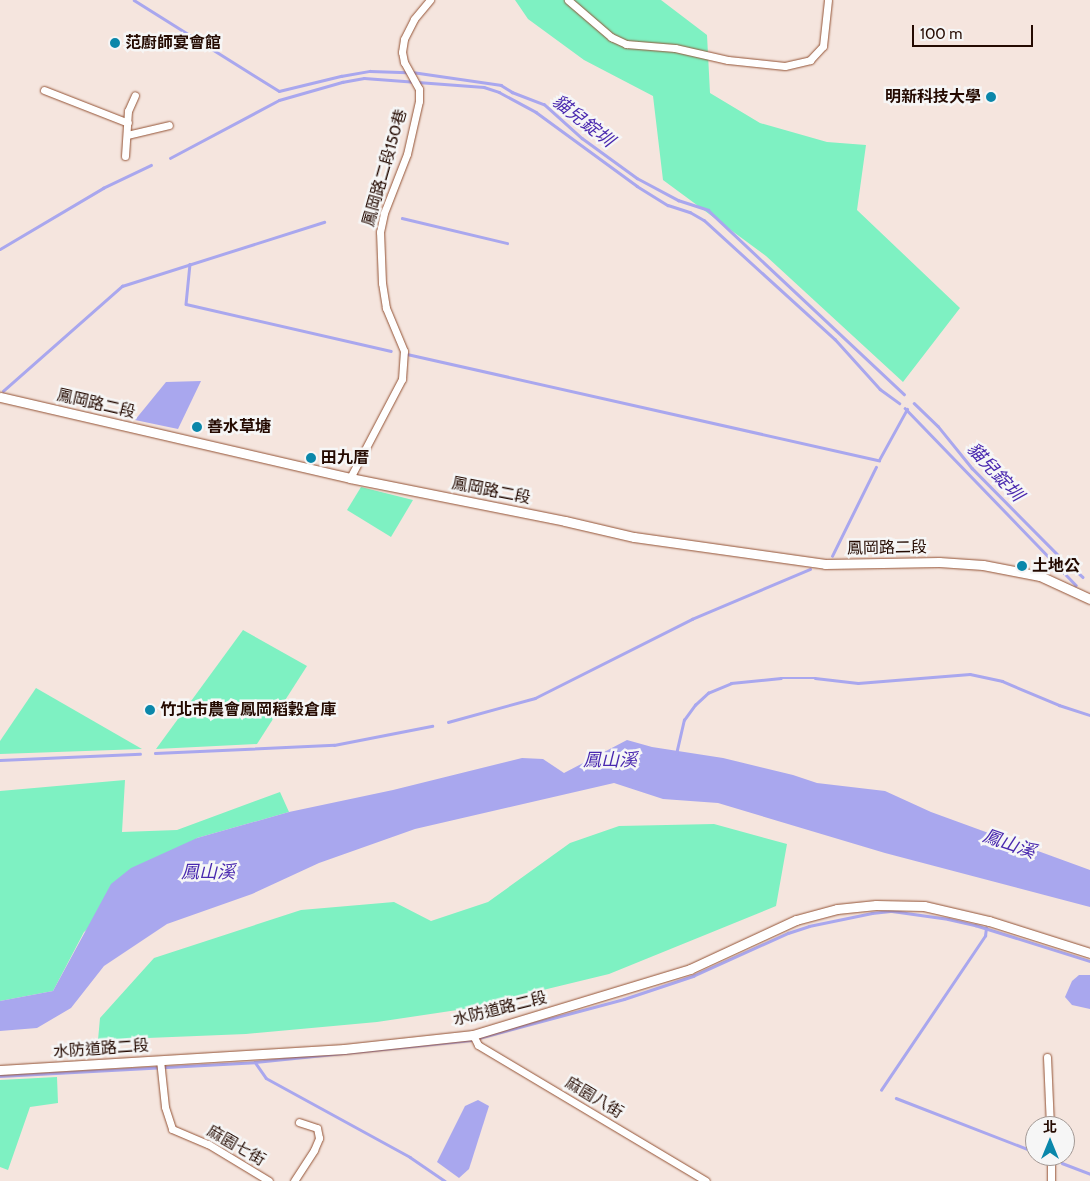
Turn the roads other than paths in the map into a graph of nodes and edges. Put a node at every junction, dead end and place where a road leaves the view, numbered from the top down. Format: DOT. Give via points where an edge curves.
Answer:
graph roads {
  1 [pos="430,0"];
  2 [pos="568,0"];
  3 [pos="828,0"];
  4 [pos="44,90"];
  5 [pos="135,95"];
  6 [pos="128,123"];
  7 [pos="168,125"];
  8 [pos="127,135"];
  9 [pos="125,156"];
  10 [pos="0,397"];
  11 [pos="350,478"];
  12 [pos="1090,599"];
  13 [pos="1090,953"];
  14 [pos="473,1035"];
  15 [pos="1047,1058"];
  16 [pos="160,1060"];
  17 [pos="0,1070"];
  18 [pos="1050,1116"];
  19 [pos="299,1122"];
  20 [pos="1051,1166"];
  21 [pos="269,1181"];
  22 [pos="294,1181"];
  23 [pos="706,1181"];
  24 [pos="1051,1181"];
  1 -- 11 [label="street, 鳳岡路二段150巷" via="414,19 404,39 402,52 419,90 419,101 408,154 384,213 380,232 386,308 404,351 402,379"];
  2 -- 3 [label="street" via="611,37 626,44 675,48 728,60 785,66 810,60 823,46"];
  4 -- 6 [label="street"];
  5 -- 6 [label="street" via="128,111"];
  6 -- 8 [label="street"];
  7 -- 8 [label="street"];
  8 -- 9 [label="street"];
  10 -- 11 [label="street, 鳳岡路二段"];
  11 -- 12 [label="street, 鳳岡路二段" via="683,545 825,564 939,562 983,565 1040,576"];
  13 -- 14 [label="street, 水防道路二段" via="988,921 924,906 876,905 837,909 796,920 690,969"];
  14 -- 16 [label="street, 水防道路二段" via="344,1049"];
  14 -- 23 [label="street, 麻園八街" via="478,1045"];
  15 -- 18 [label="street"];
  16 -- 17 [label="street, 水防道路二段"];
  16 -- 21 [label="street, 麻園七街" via="172,1129 208,1144"];
  19 -- 22 [label="street" via="317,1128 319,1138"];
  20 -- 24 [label="street"];
}
